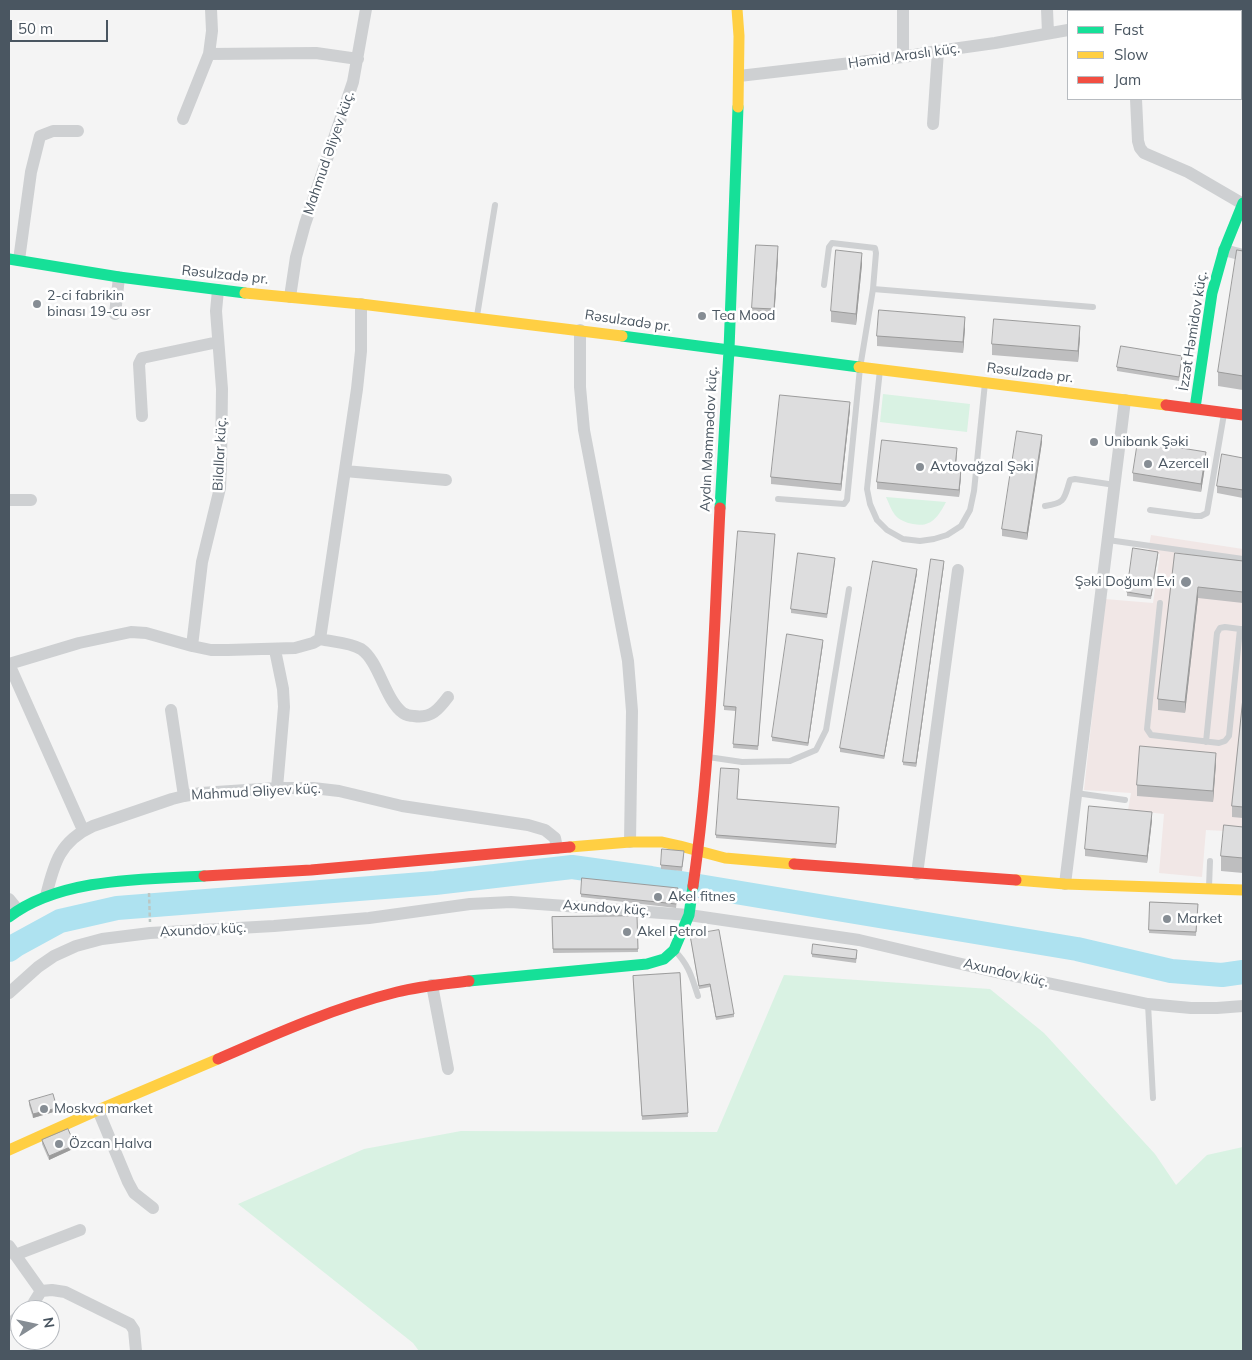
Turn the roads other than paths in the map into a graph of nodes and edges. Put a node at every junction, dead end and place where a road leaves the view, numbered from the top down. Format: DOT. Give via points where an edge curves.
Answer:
graph roads {
  1 [pos="211,9"];
  2 [pos="366,9"];
  3 [pos="737,9"];
  4 [pos="903,9"];
  5 [pos="1047,9"];
  6 [pos="1067,30"];
  7 [pos="1048,33"];
  8 [pos="938,50"];
  9 [pos="209,54"];
  10 [pos="903,57"];
  11 [pos="358,59"];
  12 [pos="739,76"];
  13 [pos="1136,100"];
  14 [pos="183,120"];
  15 [pos="933,124"];
  16 [pos="78,131"];
  17 [pos="1243,203"];
  18 [pos="495,205"];
  19 [pos="1224,250"];
  20 [pos="1243,255"];
  21 [pos="14,260"];
  22 [pos="119,277"];
  23 [pos="824,285"];
  24 [pos="873,289"];
  25 [pos="218,290"];
  26 [pos="290,297"];
  27 [pos="361,304"];
  28 [pos="1093,307"];
  29 [pos="116,314"];
  30 [pos="476,317"];
  31 [pos="580,330"];
  32 [pos="218,342"];
  33 [pos="729,350"];
  34 [pos="860,368"];
  35 [pos="880,370"];
  36 [pos="985,382"];
  37 [pos="1125,400"];
  38 [pos="1195,408"];
  39 [pos="1224,412"];
  40 [pos="1243,415"];
  41 [pos="142,416"];
  42 [pos="346,471"];
  43 [pos="446,480"];
  44 [pos="1114,485"];
  45 [pos="778,499"];
  46 [pos="9,500"];
  47 [pos="31,500"];
  48 [pos="1046,506"];
  49 [pos="1150,510"];
  50 [pos="1108,540"];
  51 [pos="1243,559"];
  52 [pos="958,570"];
  53 [pos="849,589"];
  54 [pos="1160,603"];
  55 [pos="1242,629"];
  56 [pos="320,639"];
  57 [pos="192,646"];
  58 [pos="275,650"];
  59 [pos="9,664"];
  60 [pos="448,697"];
  61 [pos="171,710"];
  62 [pos="1206,742"];
  63 [pos="707,757"];
  64 [pos="277,788"];
  65 [pos="1076,794"];
  66 [pos="184,796"];
  67 [pos="1125,800"];
  68 [pos="83,830"];
  69 [pos="630,842"];
  70 [pos="557,848"];
  71 [pos="698,851"];
  72 [pos="1210,861"];
  73 [pos="917,874"];
  74 [pos="1065,884"];
  75 [pos="1208,890"];
  76 [pos="1243,890"];
  77 [pos="46,896"];
  78 [pos="9,900"];
  79 [pos="13,914"];
  80 [pos="688,915"];
  81 [pos="674,950"];
  82 [pos="432,985"];
  83 [pos="9,993"];
  84 [pos="698,996"];
  85 [pos="1148,1004"];
  86 [pos="1243,1006"];
  87 [pos="448,1069"];
  88 [pos="1153,1098"];
  89 [pos="98,1110"];
  90 [pos="9,1150"];
  91 [pos="153,1208"];
  92 [pos="80,1230"];
  93 [pos="12,1250"];
  94 [pos="41,1291"];
  95 [pos="35,1300"];
  96 [pos="136,1351"];
  1 -- 9 [label="street"];
  2 -- 11 [label="street, Mahmud Əliyev küç."];
  3 -- 12 [label="street, Aydın Məmmədov küç."];
  4 -- 10 [label="street"];
  5 -- 7 [label="street"];
  6 -- 7 [label="street, Həmid Araslı küç."];
  7 -- 8 [label="street, Həmid Araslı küç."];
  8 -- 10 [label="street, Həmid Araslı küç."];
  8 -- 15 [label="street"];
  9 -- 11 [label="street" via="316,53"];
  9 -- 14 [label="street"];
  10 -- 12 [label="street, Həmid Araslı küç."];
  11 -- 26 [label="street, Mahmud Əliyev küç." via="305,224"];
  12 -- 33 [label="street, Aydın Məmmədov küç."];
  13 -- 17 [label="street" via="1138,141 1144,153 1188,172"];
  16 -- 21 [label="street" via="53,131 40,136"];
  17 -- 19 [label="street, İzzət Həmidov küç."];
  18 -- 30 [label="lane"];
  19 -- 20 [label="street"];
  19 -- 38 [label="street, İzzət Həmidov küç." via="1212,293"];
  21 -- 22 [label="street, Rəsulzadə pr."];
  22 -- 25 [label="street, Rəsulzadə pr."];
  22 -- 29 [label="street"];
  23 -- 24 [label="lane" via="832,243 874,248"];
  24 -- 28 [label="lane"];
  24 -- 34 [label="lane"];
  25 -- 26 [label="street, Rəsulzadə pr."];
  25 -- 32 [label="street, Bilallar küç."];
  26 -- 27 [label="street, Rəsulzadə pr."];
  27 -- 30 [label="street, Rəsulzadə pr."];
  27 -- 42 [label="street" via="358,389"];
  30 -- 31 [label="street, Rəsulzadə pr."];
  31 -- 33 [label="street, Rəsulzadə pr."];
  31 -- 69 [label="street" via="584,430 631,687"];
  32 -- 41 [label="street" via="142,358 139,364"];
  32 -- 57 [label="street, Bilallar küç." via="222,389 220,488 202,562"];
  33 -- 34 [label="street, Rəsulzadə pr."];
  33 -- 63 [label="street, Aydın Məmmədov küç."];
  34 -- 35 [label="street, Rəsulzadə pr."];
  34 -- 45 [label="lane" via="847,500 844,504"];
  35 -- 36 [label="street, Rəsulzadə pr."];
  35 -- 36 [label="lane" via="867,489 870,504 877,520 887,530 903,539 920,541 947,535 960,526 970,510"];
  36 -- 37 [label="street, Rəsulzadə pr."];
  37 -- 38 [label="street, Rəsulzadə pr."];
  37 -- 44 [label="street"];
  38 -- 39 [label="street, Rəsulzadə pr."];
  39 -- 40 [label="street, Rəsulzadə pr."];
  39 -- 49 [label="lane" via="1207,513 1195,516"];
  42 -- 43 [label="street"];
  42 -- 56 [label="street"];
  44 -- 48 [label="lane" via="1070,480 1063,499 1058,504"];
  44 -- 50 [label="street"];
  46 -- 47 [label="street"];
  50 -- 51 [label="lane"];
  50 -- 65 [label="street"];
  52 -- 73 [label="street"];
  53 -- 63 [label="lane" via="826,730 816,750 790,761 742,762"];
  54 -- 62 [label="lane" via="1147,729 1151,735"];
  55 -- 62 [label="lane" via="1229,736 1219,743"];
  55 -- 62 [label="lane" via="1225,627 1220,628 1217,634"];
  56 -- 58 [label="street" via="296,648"];
  56 -- 60 [label="street" via="362,650 395,705 404,714 420,718 431,715"];
  57 -- 58 [label="street" via="211,650"];
  57 -- 59 [label="street" via="162,636 131,632 78,643"];
  58 -- 64 [label="street" via="284,707"];
  59 -- 68 [label="street"];
  61 -- 66 [label="street"];
  63 -- 71 [label="street, Aydın Məmmədov küç."];
  64 -- 66 [label="street, Mahmud Əliyev küç."];
  64 -- 70 [label="street, Mahmud Əliyev küç." via="326,789 402,806 528,825 545,830 555,838"];
  65 -- 67 [label="lane"];
  65 -- 74 [label="street"];
  66 -- 68 [label="street, Mahmud Əliyev küç."];
  68 -- 77 [label="street, Mahmud Əliyev küç." via="68,842 53,868"];
  69 -- 70 [label="street"];
  69 -- 71 [label="street" via="662,842"];
  70 -- 77 [label="street" via="311,870 149,879 97,884"];
  71 -- 73 [label="street" via="734,859"];
  71 -- 80 [label="street, Aydın Məmmədov küç."];
  72 -- 75 [label="lane"];
  73 -- 74 [label="street"];
  74 -- 75 [label="street"];
  75 -- 76 [label="street"];
  77 -- 79 [label="street"];
  78 -- 79 [label="street"];
  80 -- 81 [label="street, Aydın Məmmədov küç."];
  80 -- 83 [label="street, Axundov küç." via="512,902 470,904 369,918 150,933 76,946 38,966"];
  80 -- 85 [label="street, Axundov küç." via="859,940"];
  81 -- 82 [label="street" via="664,959 647,964"];
  81 -- 84 [label="lane" via="688,968"];
  82 -- 87 [label="street"];
  82 -- 89 [label="street" via="398,991 338,1010"];
  85 -- 86 [label="street, Axundov küç." via="1191,1008"];
  85 -- 88 [label="lane"];
  89 -- 90 [label="street"];
  89 -- 91 [label="street" via="134,1194"];
  92 -- 93 [label="street"];
  93 -- 94 [label="street"];
  94 -- 95 [label="street"];
  94 -- 96 [label="street" via="65,1292 130,1324 134,1330"];
}
